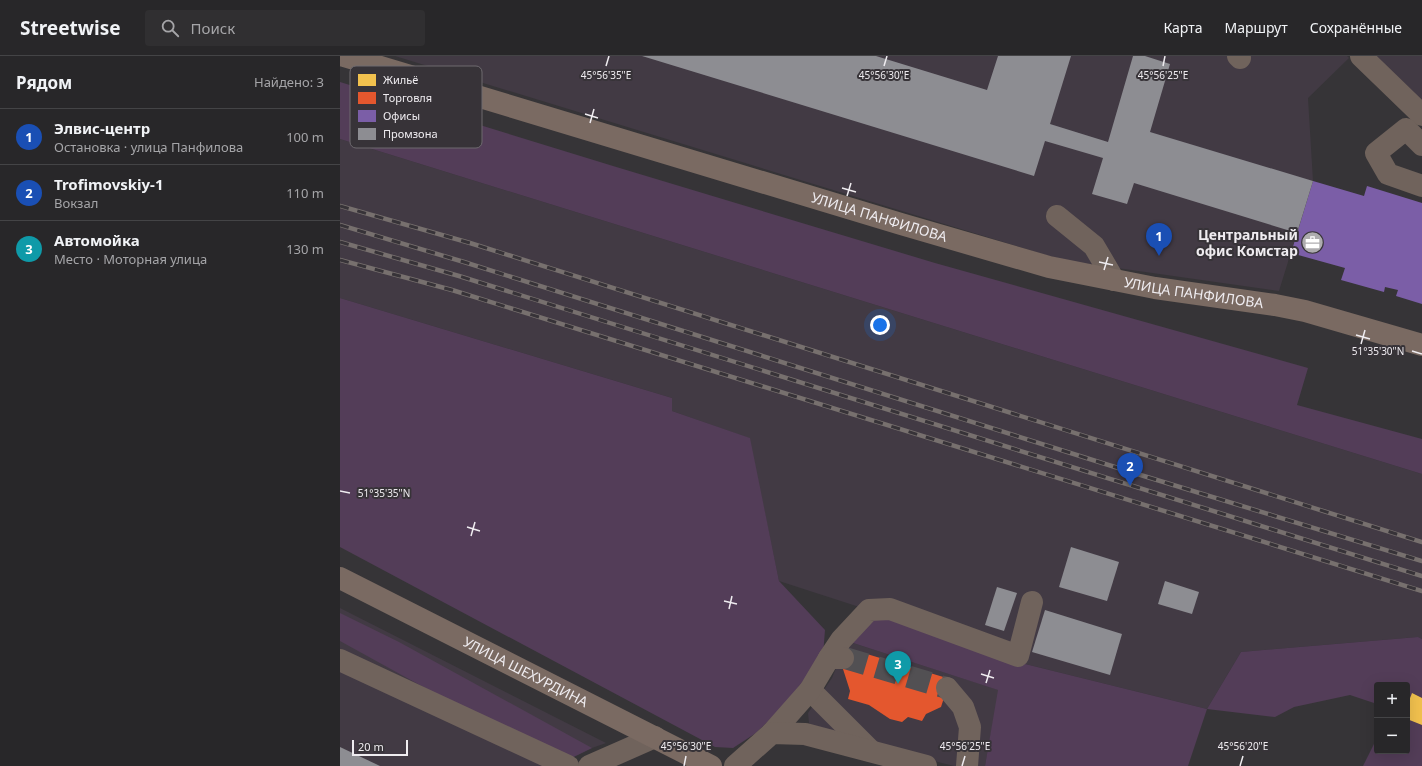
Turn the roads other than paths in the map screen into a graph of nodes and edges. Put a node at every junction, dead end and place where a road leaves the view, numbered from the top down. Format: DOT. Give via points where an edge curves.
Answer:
graph roads {
  1 [pos="344,56"];
  2 [pos="1361,56"];
  3 [pos="377,66"];
  4 [pos="482,98"];
  5 [pos="1422,115"];
  6 [pos="1422,145"];
  7 [pos="1422,186"];
  8 [pos="1057,216"];
  9 [pos="1114,280"];
  10 [pos="1422,345"];
  11 [pos="340,578"];
  12 [pos="1032,602"];
  13 [pos="340,660"];
  14 [pos="947,688"];
  15 [pos="810,690"];
  16 [pos="772,733"];
  17 [pos="655,737"];
  18 [pos="879,759"];
  19 [pos="568,766"];
  20 [pos="589,766"];
  21 [pos="712,766"];
  22 [pos="735,766"];
  23 [pos="926,766"];
  24 [pos="967,766"];
  1 -- 3 [label="main road, УЛИЦА ПАНФИЛОВА"];
  2 -- 5 [label="street"];
  4 -- 9 [label="main road, УЛИЦА ПАНФИЛОВА" via="1041,265"];
  6 -- 7 [label="street" via="1406,129 1376,152 1388,174"];
  8 -- 9 [label="street" via="1094,246"];
  9 -- 10 [label="main road, УЛИЦА ПАНФИЛОВА" via="1305,311"];
  11 -- 17 [label="main road, УЛИЦА ШЕХУРДИНА"];
  12 -- 15 [label="street" via="1018,656 890,609 869,610 841,640 837,658"];
  13 -- 19 [label="street"];
  14 -- 24 [label="street" via="963,707 970,727"];
  15 -- 16 [label="street"];
  15 -- 18 [label="street"];
  16 -- 18 [label="street" via="805,734"];
  16 -- 22 [label="street"];
  17 -- 20 [label="street"];
  17 -- 21 [label="main road, УЛИЦА ШЕХУРДИНА"];
  18 -- 23 [label="street"];
}
